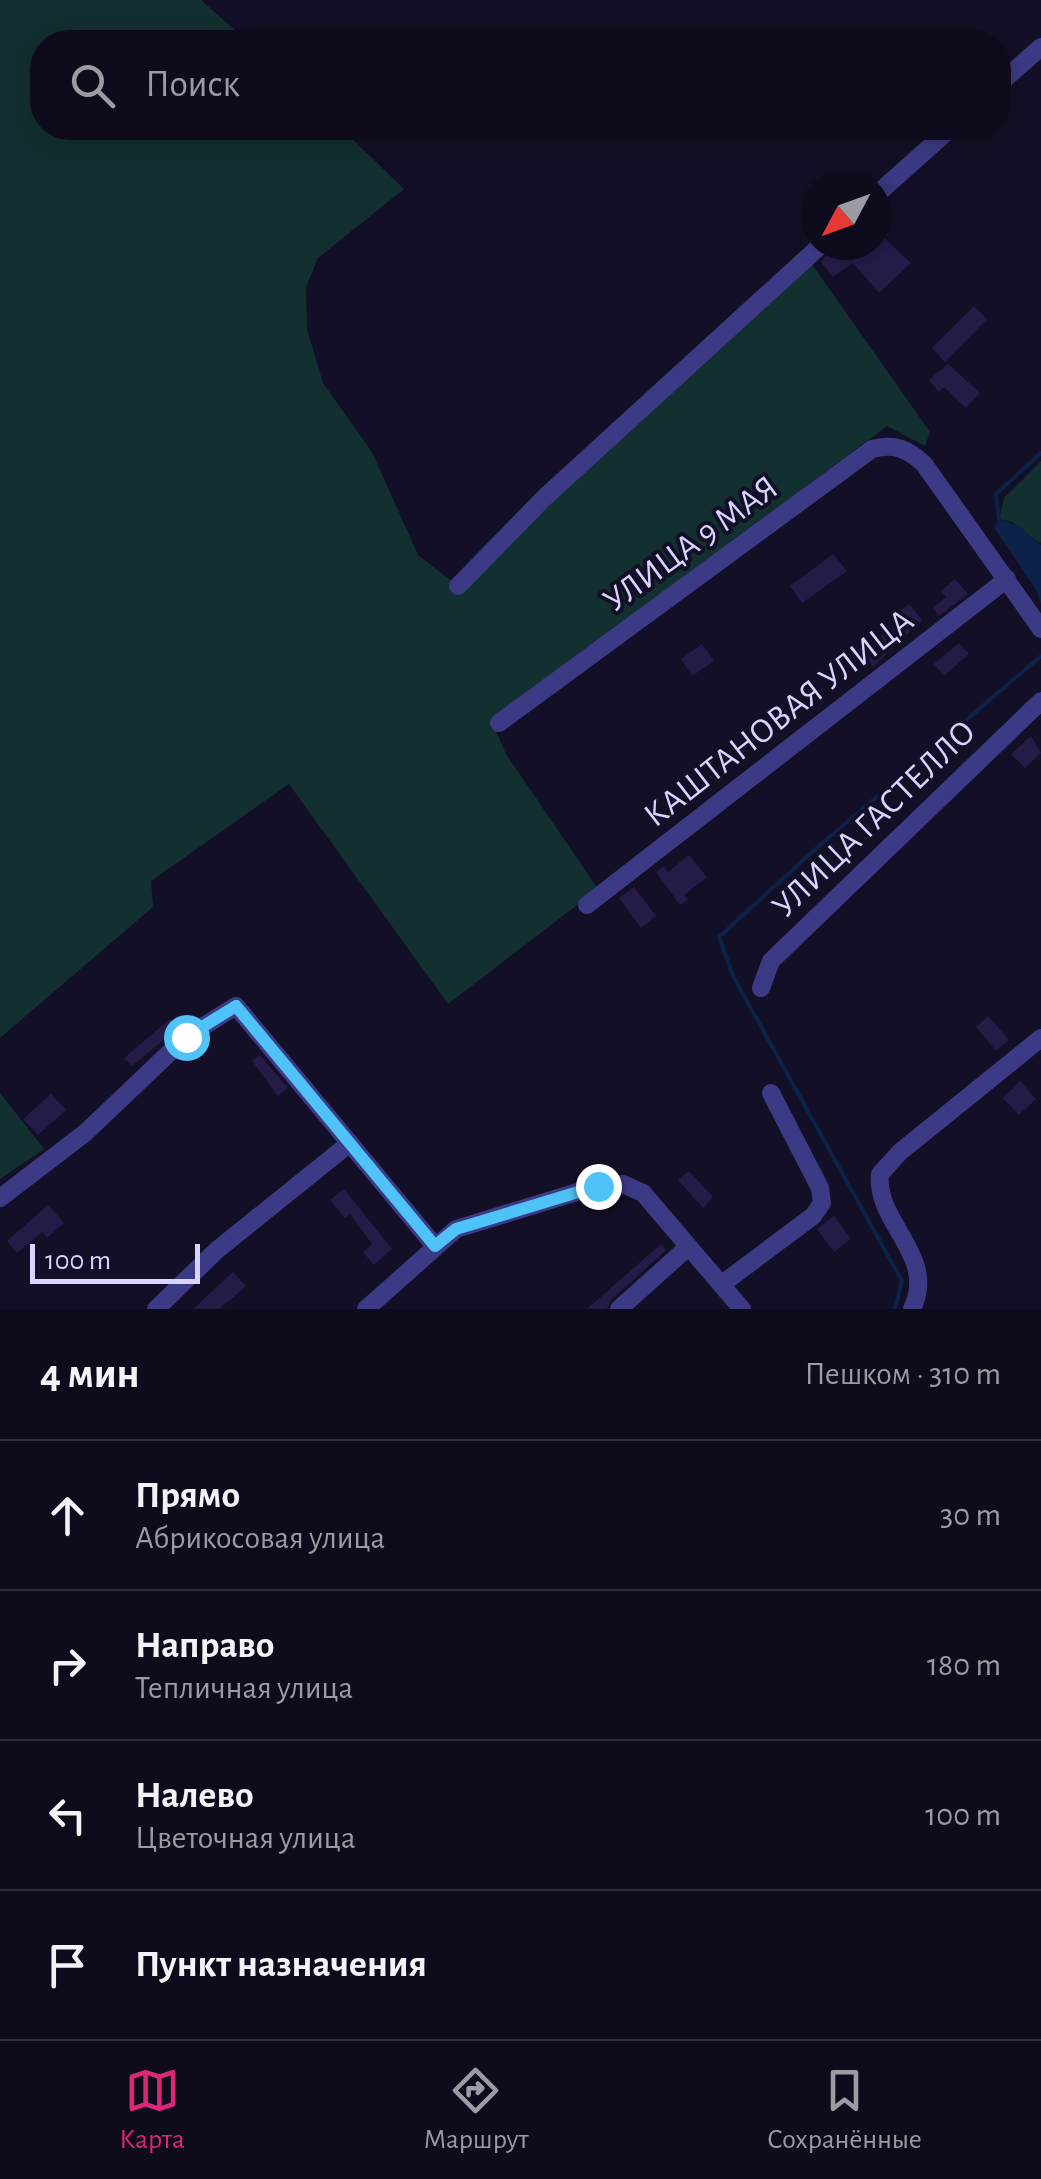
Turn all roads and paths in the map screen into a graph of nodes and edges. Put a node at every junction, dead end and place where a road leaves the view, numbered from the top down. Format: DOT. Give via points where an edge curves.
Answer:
graph roads {
  1 [pos="1041,47"];
  2 [pos="1011,74"];
  3 [pos="938,140"];
  4 [pos="891,182"];
  5 [pos="805,260"];
  6 [pos="1007,579"];
  7 [pos="458,586"];
  8 [pos="1041,629"];
  9 [pos="1041,701"];
  10 [pos="499,723"];
  11 [pos="587,906"];
  12 [pos="761,988"];
  13 [pos="1041,1038"];
  14 [pos="771,1093"];
  15 [pos="350,1143"];
  16 [pos="0,1198"];
  17 [pos="435,1246"];
  18 [pos="687,1248"];
  19 [pos="722,1284"];
  20 [pos="371,1308"];
  21 [pos="156,1309"];
  22 [pos="619,1309"];
  23 [pos="742,1309"];
  24 [pos="912,1309"];
  1 -- 2 [label="street"];
  3 -- 4 [label="street"];
  5 -- 7 [label="street" via="544,498"];
  6 -- 8 [label="street"];
  6 -- 10 [label="street, УЛИЦА 9 МАЯ" via="924,464 910,451 872,450"];
  6 -- 11 [label="street, КАШТАНОВАЯ УЛИЦА"];
  9 -- 12 [label="street, УЛИЦА ГАСТЕЛЛО" via="771,961"];
  13 -- 24 [label="street" via="880,1174 883,1199 918,1268 921,1285"];
  14 -- 19 [label="street" via="822,1203"];
  15 -- 16 [label="street" via="236,1006 186,1037 85,1133"];
  15 -- 17 [label="street"];
  15 -- 21 [label="street" via="216,1250"];
  17 -- 18 [label="street" via="456,1229 506,1211 623,1184 642,1193"];
  17 -- 20 [label="street"];
  18 -- 19 [label="street"];
  18 -- 22 [label="street"];
  19 -- 23 [label="street"];
}
